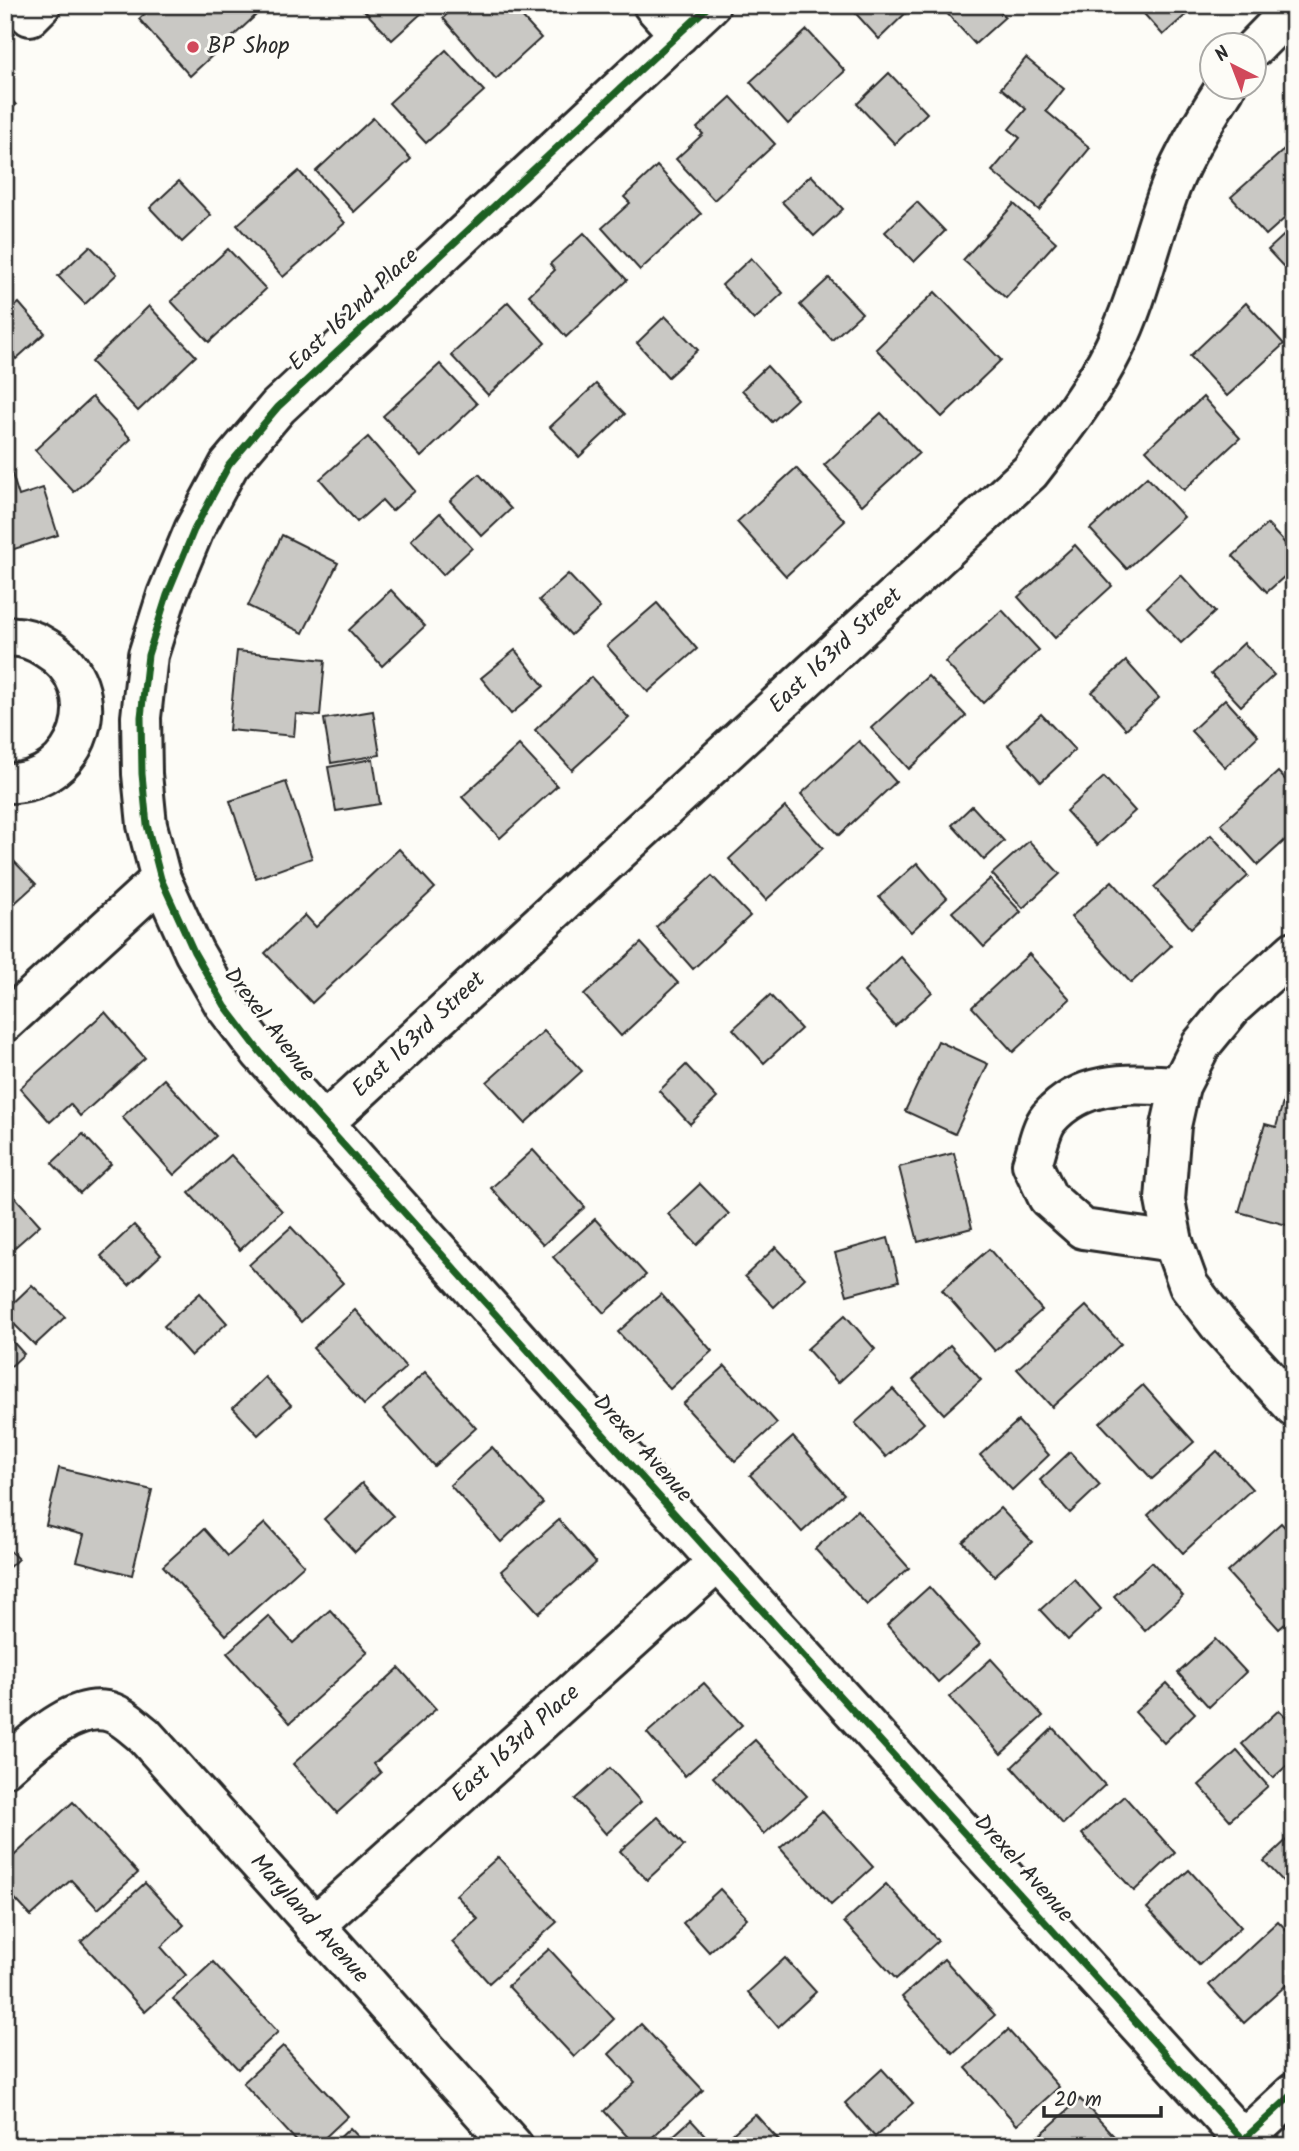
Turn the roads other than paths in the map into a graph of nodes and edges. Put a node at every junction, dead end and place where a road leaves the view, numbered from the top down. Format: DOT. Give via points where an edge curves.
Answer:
graph roads {
  1 [pos="19,5"];
  2 [pos="41,5"];
  3 [pos="653,5"];
  4 [pos="710,5"];
  5 [pos="1294,7"];
  6 [pos="679,33"];
  7 [pos="1268,33"];
  8 [pos="1216,102"];
  9 [pos="5,637"];
  10 [pos="141,718"];
  11 [pos="83,719"];
  12 [pos="5,783"];
  13 [pos="161,880"];
  14 [pos="1294,951"];
  15 [pos="5,1022"];
  16 [pos="1180,1086"];
  17 [pos="323,1124"];
  18 [pos="1173,1242"];
  19 [pos="1294,1407"];
  20 [pos="718,1562"];
  21 [pos="5,1767"];
  22 [pos="314,1926"];
  23 [pos="1294,2093"];
  24 [pos="513,2146"];
  1 -- 2 [label="street" via="30,16"];
  3 -- 6 [label="street"];
  4 -- 6 [label="street, East 162nd Place"];
  5 -- 7 [label="street"];
  6 -- 10 [label="street, East 162nd Place" via="278,407 229,466 194,530 167,595 148,655"];
  8 -- 17 [label="street, East 163rd Street" via="1171,186 1138,291 1114,349 1076,413 1030,472"];
  9 -- 11 [label="street" via="36,641 57,654 73,672"];
  10 -- 11 [label="street"];
  10 -- 13 [label="street, Drexel Avenue" via="147,825"];
  11 -- 12 [label="street" via="76,742 61,762 42,776"];
  13 -- 15 [label="street"];
  13 -- 17 [label="street, Drexel Avenue" via="225,1006"];
  14 -- 16 [label="street" via="1233,1006 1201,1045"];
  16 -- 18 [label="street" via="1167,1154 1165,1200"];
  16 -- 18 [label="street" via="1120,1084 1076,1096 1047,1120 1032,1164 1048,1198 1083,1229"];
  17 -- 20 [label="street, Drexel Avenue"];
  18 -- 19 [label="street" via="1189,1286"];
  20 -- 22 [label="street, East 163rd Place"];
  20 -- 23 [label="street, Drexel Avenue" via="1242,2140"];
  21 -- 22 [label="street, Maryland Avenue" via="68,1718 93,1709 114,1713 145,1735"];
  22 -- 24 [label="street, Maryland Avenue"];
}
